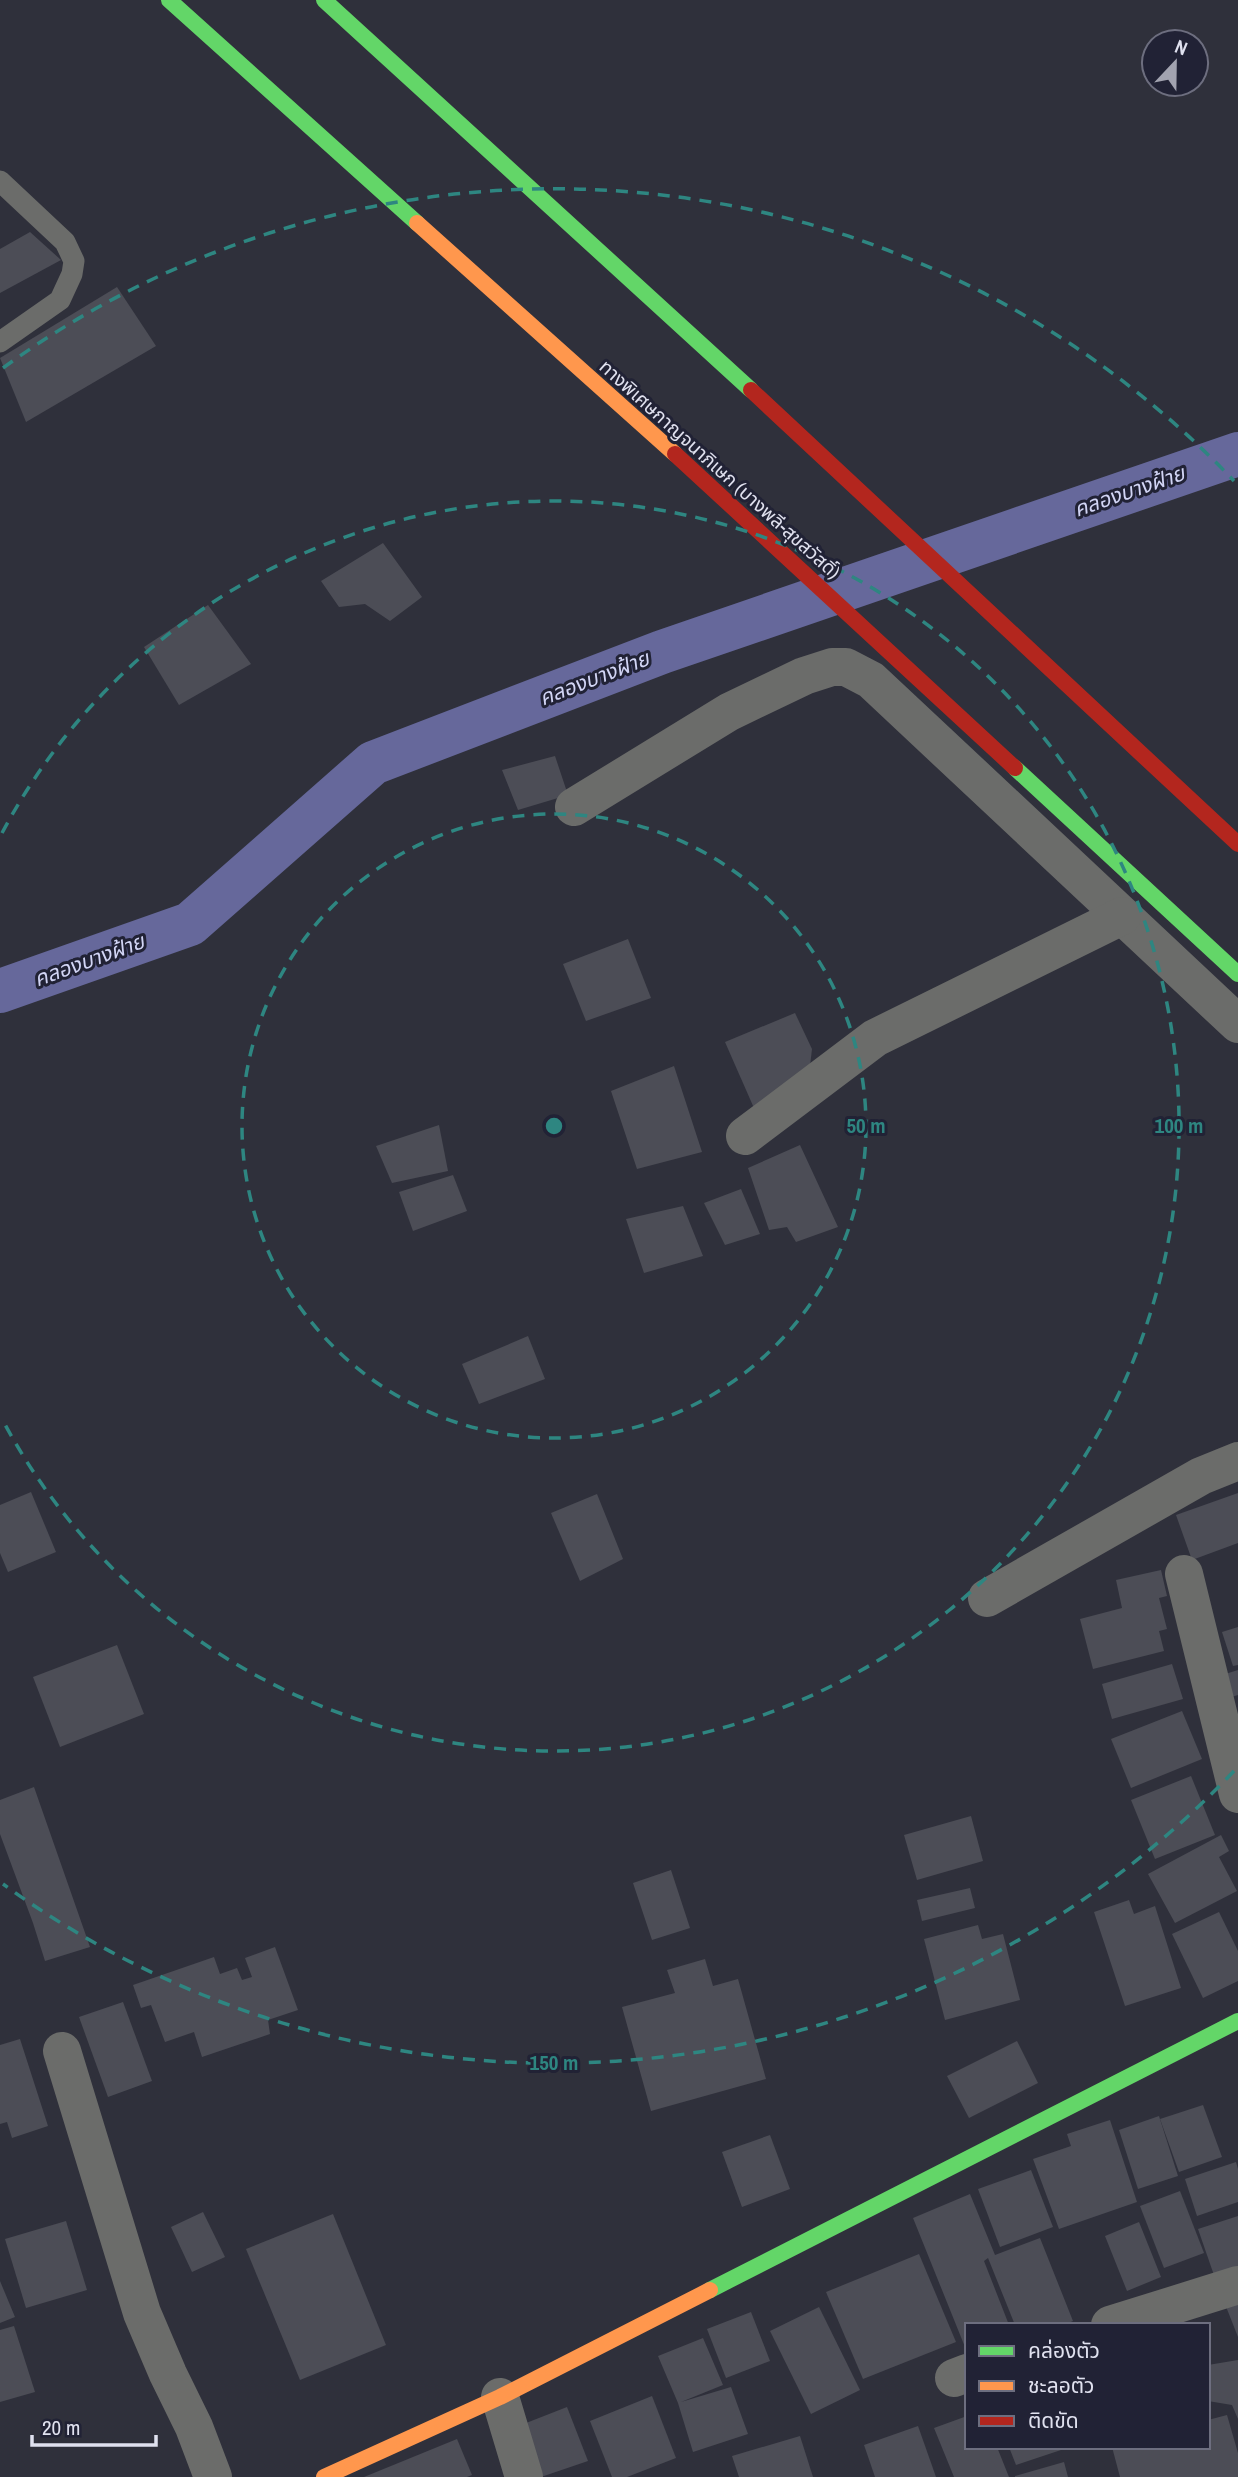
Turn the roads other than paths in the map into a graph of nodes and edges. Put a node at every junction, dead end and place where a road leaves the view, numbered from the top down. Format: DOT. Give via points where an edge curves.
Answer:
graph roads {
  1 [pos="169,0"];
  2 [pos="324,0"];
  3 [pos="0,181"];
  4 [pos="0,342"];
  5 [pos="574,807"];
  6 [pos="1238,845"];
  7 [pos="1122,916"];
  8 [pos="1238,974"];
  9 [pos="1238,1024"];
  10 [pos="745,1136"];
  11 [pos="1238,1461"];
  12 [pos="1184,1574"];
  13 [pos="987,1598"];
  14 [pos="1238,1794"];
  15 [pos="1238,2021"];
  16 [pos="62,2051"];
  17 [pos="1238,2286"];
  18 [pos="1117,2323"];
  19 [pos="500,2398"];
  20 [pos="213,2477"];
  21 [pos="324,2477"];
  22 [pos="524,2477"];
  1 -- 8 [label="main road, ทางพิเศษกาญจนาภิเษก (บางพลี-สุขสวัสดิ์)" via="685,463"];
  2 -- 6 [label="main road"];
  3 -- 4 [label="lane" via="65,242 74,261 60,300"];
  5 -- 7 [label="street" via="729,712 804,676 846,667 872,680"];
  7 -- 9 [label="street"];
  7 -- 10 [label="street" via="875,1038"];
  11 -- 13 [label="street" via="1201,1476"];
  12 -- 14 [label="street"];
  15 -- 19 [label="main road"];
  16 -- 20 [label="street" via="142,2313"];
  17 -- 18 [label="street"];
  19 -- 21 [label="main road"];
  19 -- 22 [label="street"];
}
